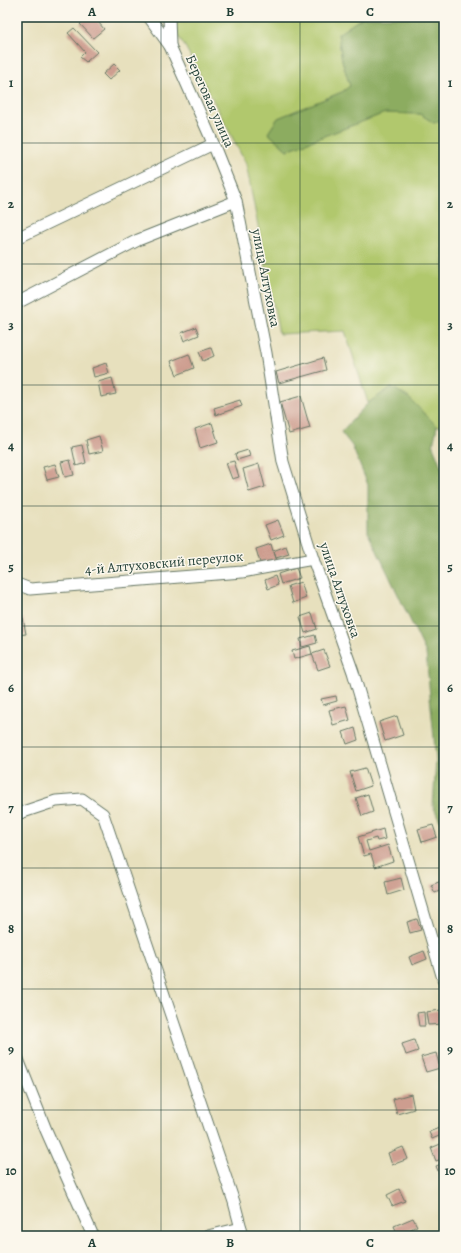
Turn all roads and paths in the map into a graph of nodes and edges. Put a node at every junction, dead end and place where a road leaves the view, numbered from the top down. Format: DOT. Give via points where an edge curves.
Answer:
graph roads {
  1 [pos="149,17"];
  2 [pos="168,17"];
  3 [pos="170,46"];
  4 [pos="213,144"];
  5 [pos="236,201"];
  6 [pos="17,238"];
  7 [pos="17,303"];
  8 [pos="313,559"];
  9 [pos="17,584"];
  10 [pos="17,814"];
  11 [pos="444,982"];
  12 [pos="18,1061"];
  13 [pos="242,1232"];
  14 [pos="93,1236"];
  15 [pos="208,1236"];
  1 -- 3 [label="street, Береговая улица"];
  2 -- 3 [label="street"];
  3 -- 4 [label="street, Береговая улица"];
  4 -- 5 [label="street, Береговая улица"];
  4 -- 6 [label="street"];
  5 -- 7 [label="street" via="138,240"];
  5 -- 8 [label="street, улица Алтуховка" via="266,353 283,462"];
  8 -- 9 [label="street, 4-й Алтуховский переулок" via="242,572 30,589"];
  8 -- 11 [label="street, улица Алтуховка" via="353,672"];
  10 -- 13 [label="street" via="56,801 82,799 102,814"];
  12 -- 14 [label="street"];
  13 -- 15 [label="street"];
}
